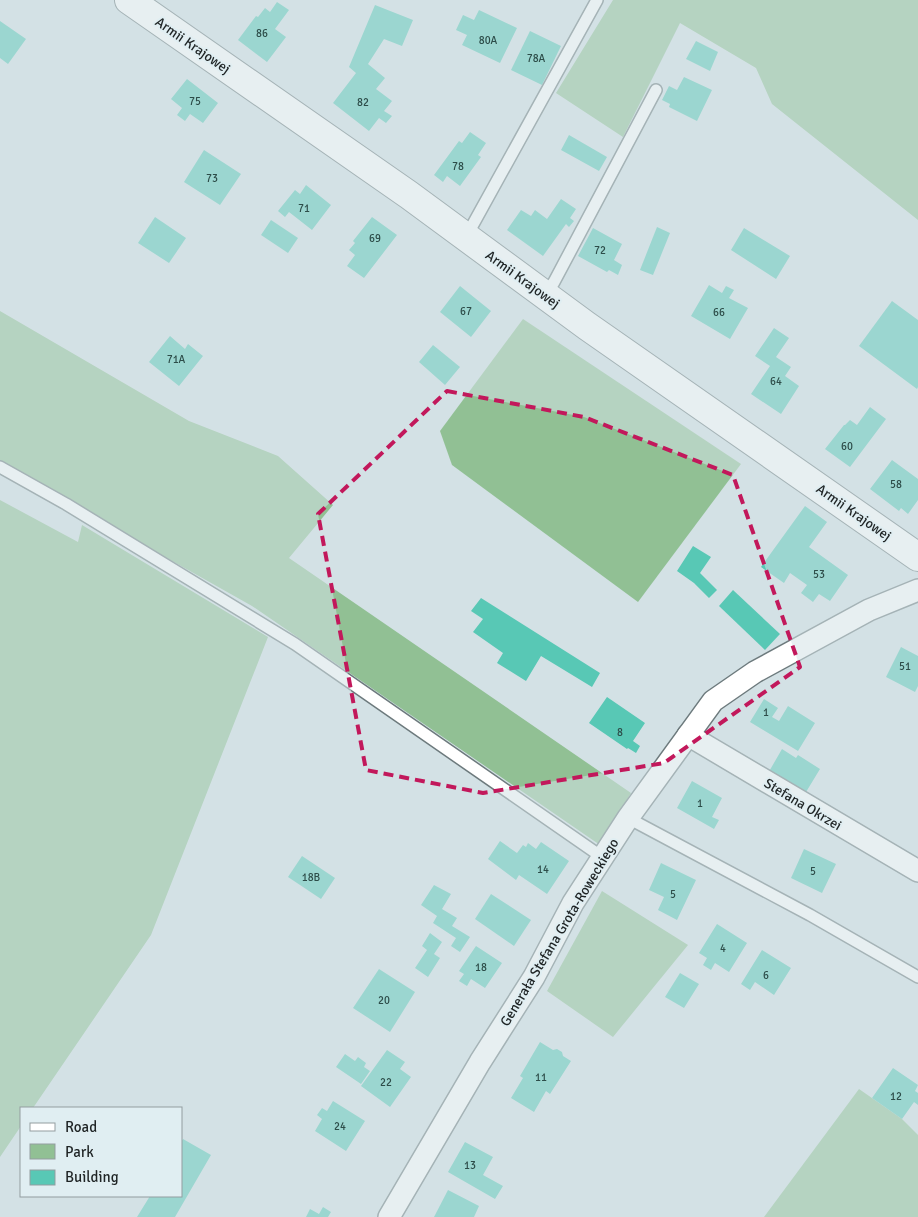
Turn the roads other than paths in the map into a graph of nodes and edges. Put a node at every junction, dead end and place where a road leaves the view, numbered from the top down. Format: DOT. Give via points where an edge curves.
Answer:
graph roads {
  1 [pos="129,0"];
  2 [pos="596,0"];
  3 [pos="656,90"];
  4 [pos="466,237"];
  5 [pos="545,295"];
  6 [pos="0,467"];
  7 [pos="918,557"];
  8 [pos="918,590"];
  9 [pos="688,735"];
  10 [pos="628,818"];
  11 [pos="602,858"];
  12 [pos="918,871"];
  13 [pos="918,977"];
  14 [pos="390,1217"];
  1 -- 4 [label="street, Armii Krajowej"];
  2 -- 4 [label="lane"];
  3 -- 5 [label="lane"];
  4 -- 5 [label="street, Armii Krajowej"];
  5 -- 7 [label="street, Armii Krajowej"];
  6 -- 11 [label="lane" via="295,644"];
  8 -- 9 [label="street, Generała Stefana Grota-Roweckiego" via="869,610 755,672 713,701"];
  9 -- 10 [label="street, Generała Stefana Grota-Roweckiego"];
  9 -- 12 [label="street, Stefana Okrzei"];
  10 -- 11 [label="street, Generała Stefana Grota-Roweckiego"];
  10 -- 13 [label="lane" via="814,917"];
  11 -- 14 [label="street, Generała Stefana Grota-Roweckiego"];
}
